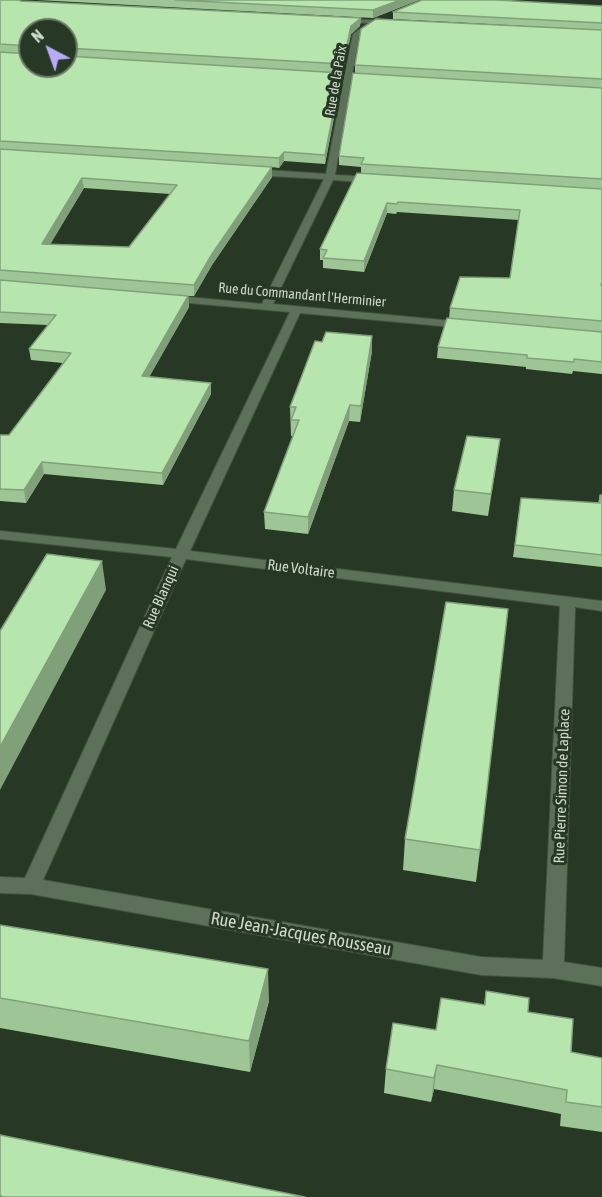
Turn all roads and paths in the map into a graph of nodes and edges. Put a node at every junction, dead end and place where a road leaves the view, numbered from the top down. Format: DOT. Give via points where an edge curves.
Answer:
graph roads {
  1 [pos="393,14"];
  2 [pos="337,20"];
  3 [pos="374,22"];
  4 [pos="400,23"];
  5 [pos="311,75"];
  6 [pos="349,77"];
  7 [pos="384,79"];
  8 [pos="248,172"];
  9 [pos="330,177"];
  10 [pos="389,181"];
  11 [pos="159,297"];
  12 [pos="266,307"];
  13 [pos="297,309"];
  14 [pos="473,326"];
  15 [pos="0,535"];
  16 [pos="181,554"];
  17 [pos="568,603"];
  18 [pos="602,606"];
  19 [pos="0,885"];
  20 [pos="31,886"];
  21 [pos="553,969"];
  22 [pos="602,977"];
  1 -- 3 [label="street, Rue de la Paix"];
  2 -- 3 [label="street"];
  3 -- 4 [label="street"];
  3 -- 6 [label="street, Rue de la Paix" via="356,34"];
  5 -- 6 [label="street"];
  6 -- 7 [label="street"];
  6 -- 9 [label="street, Rue de la Paix"];
  8 -- 9 [label="street"];
  9 -- 10 [label="street"];
  9 -- 12 [label="street"];
  11 -- 12 [label="street, Rue du Commandant l'Herminier"];
  12 -- 13 [label="street, Rue du Commandant l'Herminier"];
  13 -- 14 [label="street, Rue du Commandant l'Herminier"];
  13 -- 16 [label="street, Rue Blanqui"];
  15 -- 16 [label="street, Rue Voltaire"];
  16 -- 17 [label="street, Rue Voltaire"];
  16 -- 20 [label="street, Rue Blanqui"];
  17 -- 18 [label="street, Rue Voltaire"];
  17 -- 21 [label="street, Rue Pierre Simon de Laplace"];
  19 -- 20 [label="street, Rue Jean-Jacques Rousseau"];
  20 -- 21 [label="street, Rue Jean-Jacques Rousseau" via="481,966"];
  21 -- 22 [label="street, Rue Jean-Jacques Rousseau"];
}
